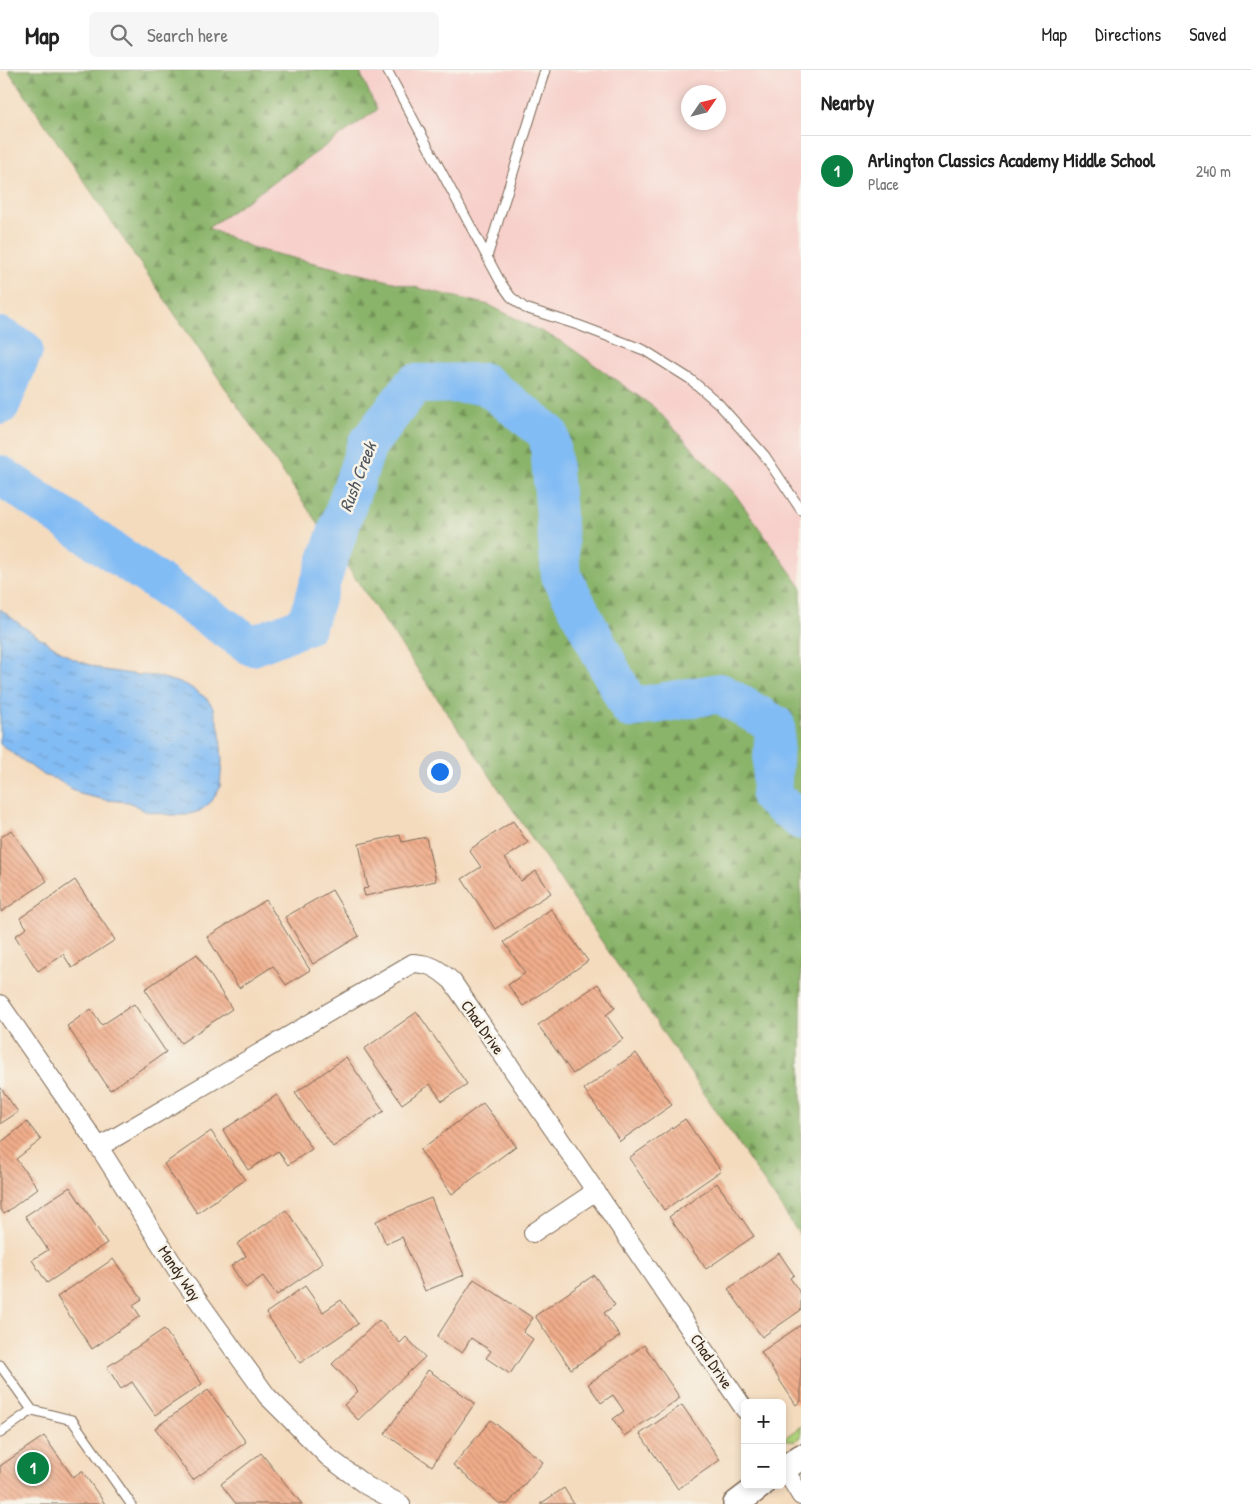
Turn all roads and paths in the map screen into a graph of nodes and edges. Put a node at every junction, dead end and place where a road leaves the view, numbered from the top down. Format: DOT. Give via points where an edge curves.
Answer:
graph roads {
  1 [pos="387,70"];
  2 [pos="545,70"];
  3 [pos="487,256"];
  4 [pos="801,510"];
  5 [pos="0,1004"];
  6 [pos="99,1147"];
  7 [pos="596,1191"];
  8 [pos="533,1234"];
  9 [pos="0,1365"];
  10 [pos="741,1404"];
  11 [pos="32,1410"];
  12 [pos="0,1433"];
  13 [pos="787,1465"];
  14 [pos="756,1489"];
  15 [pos="801,1496"];
  16 [pos="397,1503"];
  17 [pos="131,1504"];
  18 [pos="736,1504"];
  1 -- 3 [label="lane"];
  2 -- 3 [label="lane"];
  3 -- 4 [label="lane" via="511,298 525,308 644,350 690,380 718,403 765,456"];
  5 -- 6 [label="street, Mandy Way"];
  6 -- 7 [label="street, Chad Drive" via="413,963 427,963 452,981"];
  6 -- 16 [label="street, Mandy Way" via="182,1278 267,1396 328,1457"];
  7 -- 8 [label="street"];
  7 -- 10 [label="street, Chad Drive"];
  9 -- 11 [label="lane"];
  11 -- 12 [label="lane"];
  11 -- 17 [label="lane" via="72,1420"];
  13 -- 15 [label="street"];
  14 -- 18 [label="main road"];
}
